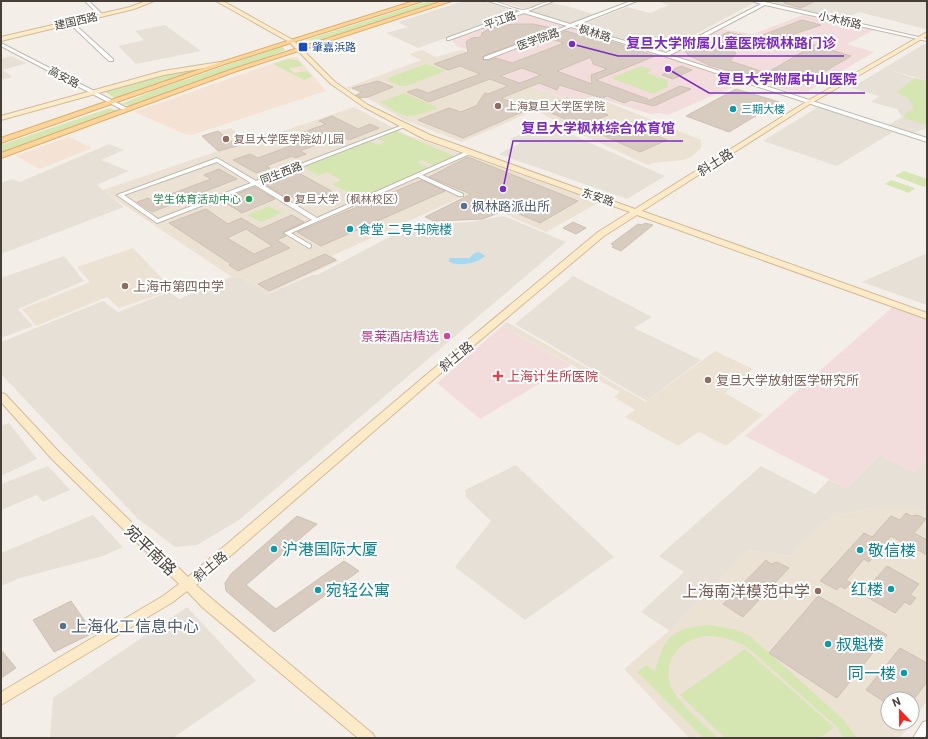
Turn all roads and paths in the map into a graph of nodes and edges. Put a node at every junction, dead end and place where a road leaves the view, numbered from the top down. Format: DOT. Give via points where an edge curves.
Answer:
graph roads {
  1 [pos="87,1"];
  2 [pos="151,1"];
  3 [pos="219,1"];
  4 [pos="420,1"];
  5 [pos="449,1"];
  6 [pos="490,1"];
  7 [pos="552,1"];
  8 [pos="635,1"];
  9 [pos="754,1"];
  10 [pos="770,1"];
  11 [pos="765,3"];
  12 [pos="524,11"];
  13 [pos="101,15"];
  14 [pos="70,22"];
  15 [pos="573,26"];
  16 [pos="927,34"];
  17 [pos="919,38"];
  18 [pos="1,39"];
  19 [pos="448,39"];
  20 [pos="927,40"];
  21 [pos="291,41"];
  22 [pos="1,44"];
  23 [pos="299,49"];
  24 [pos="666,55"];
  25 [pos="486,58"];
  26 [pos="111,60"];
  27 [pos="220,64"];
  28 [pos="94,93"];
  29 [pos="811,101"];
  30 [pos="111,102"];
  31 [pos="127,110"];
  32 [pos="1,118"];
  33 [pos="405,126"];
  34 [pos="927,140"];
  35 [pos="1,142"];
  36 [pos="470,152"];
  37 [pos="1,156"];
  38 [pos="418,175"];
  39 [pos="257,182"];
  40 [pos="461,195"];
  41 [pos="637,211"];
  42 [pos="317,220"];
  43 [pos="309,246"];
  44 [pos="927,316"];
  45 [pos="1,396"];
  46 [pos="187,584"];
  47 [pos="1,699"];
  48 [pos="927,725"];
  49 [pos="368,738"];
  50 [pos="918,738"];
  1 -- 13 [label="street"];
  2 -- 13 [label="main road, 建国西路"];
  3 -- 21 [label="main road, 东安路"];
  4 -- 21 [label="main road"];
  5 -- 23 [label="main road"];
  6 -- 12 [label="street, 枫林路"];
  7 -- 12 [label="street, 平江路"];
  8 -- 15 [label="street, 医学院路"];
  9 -- 11 [label="street, 小木桥路"];
  10 -- 11 [label="street"];
  11 -- 17 [label="street, 小木桥路"];
  11 -- 24 [label="street"];
  12 -- 15 [label="street, 枫林路"];
  12 -- 19 [label="street, 平江路"];
  13 -- 14 [label="main road, 建国西路"];
  14 -- 18 [label="main road, 建国西路"];
  14 -- 26 [label="street"];
  15 -- 24 [label="street, 枫林路"];
  15 -- 25 [label="street, 医学院路"];
  16 -- 17 [label="main road, 斜土路"];
  17 -- 20 [label="street, 小木桥路"];
  17 -- 29 [label="main road, 斜土路"];
  21 -- 23 [label="main road, 东安路"];
  21 -- 27 [label="main road"];
  22 -- 28 [label="street, 高安路"];
  23 -- 31 [label="main road"];
  23 -- 33 [label="main road, 东安路" via="333,83 366,106"];
  24 -- 29 [label="street, 枫林路"];
  27 -- 28 [label="main road" via="163,73"];
  27 -- 30 [label="main road"];
  28 -- 30 [label="street, 高安路"];
  28 -- 32 [label="main road"];
  29 -- 34 [label="street, 枫林路"];
  29 -- 41 [label="main road, 斜土路"];
  30 -- 31 [label="street, 高安路"];
  30 -- 35 [label="main road"];
  31 -- 37 [label="main road"];
  33 -- 36 [label="main road, 东安路" via="427,137"];
  33 -- 39 [label="street, 同生西路"];
  36 -- 38 [label="street"];
  36 -- 41 [label="main road, 东安路"];
  38 -- 40 [label="street"];
  38 -- 42 [label="street"];
  39 -- 39 [label="street, 同生西路" via="217,160 120,195 157,221"];
  39 -- 42 [label="street"];
  41 -- 44 [label="main road, 东安路"];
  41 -- 46 [label="main road, 斜土路" via="601,234 535,288"];
  42 -- 43 [label="street" via="287,233"];
  45 -- 46 [label="main road, 宛平南路" via="56,456"];
  46 -- 47 [label="main road, 斜土路" via="168,599"];
  46 -- 49 [label="main road, 宛平南路"];
  48 -- 50 [label="street"];
}
